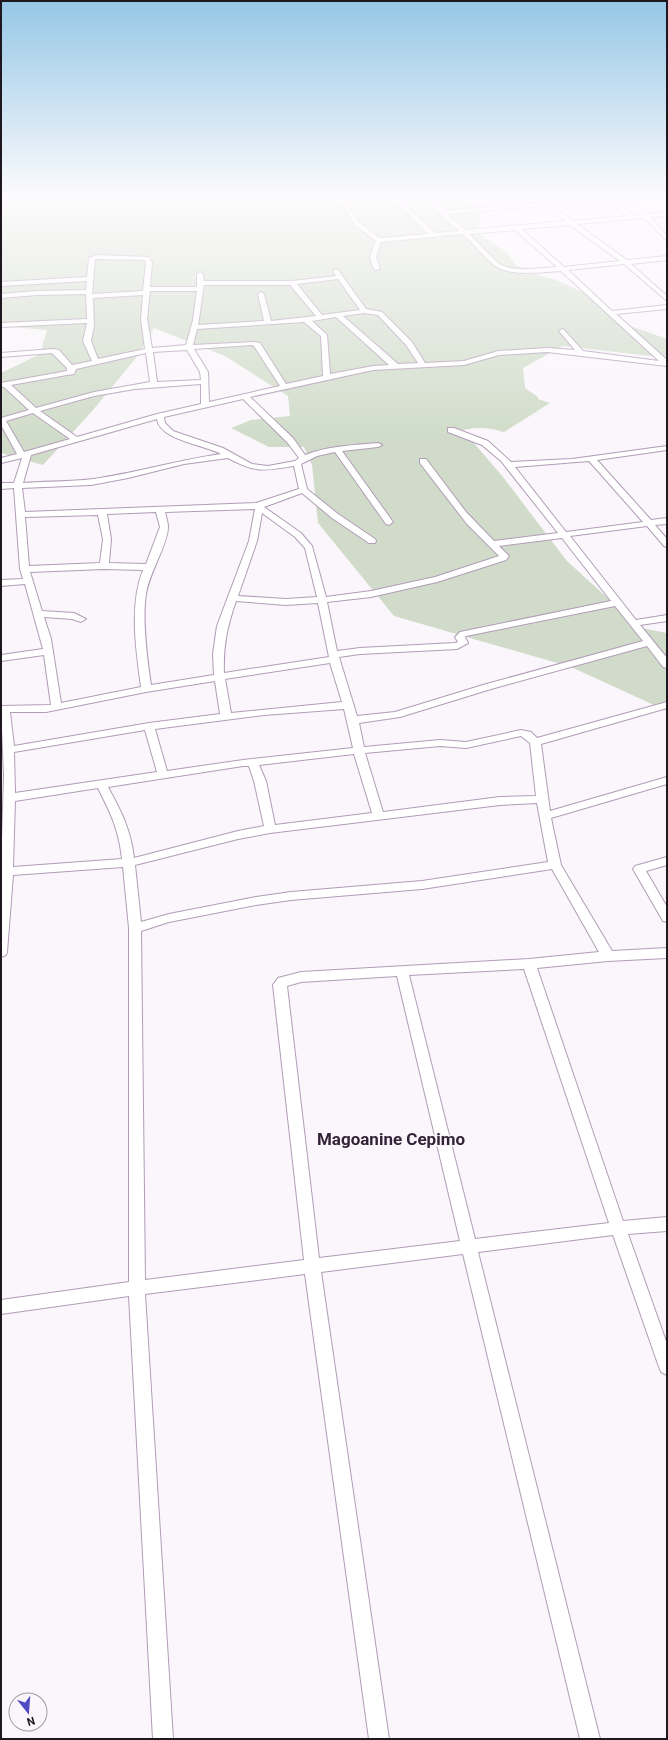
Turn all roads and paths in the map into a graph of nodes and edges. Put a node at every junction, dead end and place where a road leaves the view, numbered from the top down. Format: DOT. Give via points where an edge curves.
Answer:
graph roads {
  1 [pos="148,276"];
  2 [pos="200,276"];
  3 [pos="571,276"];
  4 [pos="641,276"];
  5 [pos="340,277"];
  6 [pos="90,279"];
  7 [pos="292,283"];
  8 [pos="1,284"];
  9 [pos="200,286"];
  10 [pos="147,291"];
  11 [pos="90,294"];
  12 [pos="262,294"];
  13 [pos="1,296"];
  14 [pos="667,299"];
  15 [pos="667,307"];
  16 [pos="364,311"];
  17 [pos="611,313"];
  18 [pos="338,315"];
  19 [pos="321,318"];
  20 [pos="306,320"];
  21 [pos="91,321"];
  22 [pos="268,322"];
  23 [pos="1,325"];
  24 [pos="195,327"];
  25 [pos="562,330"];
  26 [pos="189,347"];
  27 [pos="148,350"];
  28 [pos="581,353"];
  29 [pos="1,355"];
  30 [pos="96,362"];
  31 [pos="667,364"];
  32 [pos="423,365"];
  33 [pos="395,366"];
  34 [pos="71,368"];
  35 [pos="328,377"];
  36 [pos="204,382"];
  37 [pos="3,384"];
  38 [pos="154,384"];
  39 [pos="284,387"];
  40 [pos="245,397"];
  41 [pos="205,405"];
  42 [pos="34,410"];
  43 [pos="160,416"];
  44 [pos="2,420"];
  45 [pos="451,430"];
  46 [pos="76,440"];
  47 [pos="378,444"];
  48 [pos="667,448"];
  49 [pos="337,450"];
  50 [pos="25,454"];
  51 [pos="230,455"];
  52 [pos="592,459"];
  53 [pos="1,461"];
  54 [pos="300,461"];
  55 [pos="423,461"];
  56 [pos="509,465"];
  57 [pos="1,486"];
  58 [pos="18,486"];
  59 [pos="303,490"];
  60 [pos="259,508"];
  61 [pos="160,510"];
  62 [pos="102,512"];
  63 [pos="20,515"];
  64 [pos="667,521"];
  65 [pos="389,522"];
  66 [pos="648,523"];
  67 [pos="564,535"];
  68 [pos="372,541"];
  69 [pos="493,544"];
  70 [pos="667,544"];
  71 [pos="104,566"];
  72 [pos="149,567"];
  73 [pos="25,569"];
  74 [pos="28,581"];
  75 [pos="1,583"];
  76 [pos="231,598"];
  77 [pos="322,600"];
  78 [pos="616,603"];
  79 [pos="39,614"];
  80 [pos="667,618"];
  81 [pos="82,619"];
  82 [pos="633,623"];
  83 [pos="648,643"];
  84 [pos="48,651"];
  85 [pos="334,657"];
  86 [pos="1,658"];
  87 [pos="667,665"];
  88 [pos="218,677"];
  89 [pos="146,689"];
  90 [pos="349,705"];
  91 [pos="667,705"];
  92 [pos="56,707"];
  93 [pos="3,709"];
  94 [pos="226,716"];
  95 [pos="353,720"];
  96 [pos="149,726"];
  97 [pos="535,742"];
  98 [pos="9,750"];
  99 [pos="359,751"];
  100 [pos="253,762"];
  101 [pos="163,775"];
  102 [pos="667,780"];
  103 [pos="101,783"];
  104 [pos="9,798"];
  105 [pos="543,799"];
  106 [pos="378,815"];
  107 [pos="545,816"];
  108 [pos="270,829"];
  109 [pos="667,861"];
  110 [pos="128,863"];
  111 [pos="555,865"];
  112 [pos="7,871"];
  113 [pos="667,918"];
  114 [pos="134,928"];
  115 [pos="1,952"];
  116 [pos="667,953"];
  117 [pos="608,956"];
  118 [pos="529,964"];
  119 [pos="402,972"];
  120 [pos="667,1224"];
  121 [pos="618,1228"];
  122 [pos="470,1246"];
  123 [pos="312,1266"];
  124 [pos="137,1288"];
  125 [pos="1,1307"];
  126 [pos="667,1367"];
  127 [pos="163,1739"];
  128 [pos="379,1739"];
  129 [pos="590,1739"];
  1 -- 10 [label="street"];
  2 -- 9 [label="street"];
  3 -- 17 [label="street"];
  4 -- 14 [label="street"];
  5 -- 7 [label="street"];
  5 -- 16 [label="street"];
  6 -- 8 [label="street"];
  6 -- 11 [label="street"];
  7 -- 9 [label="street"];
  7 -- 19 [label="street"];
  9 -- 10 [label="street"];
  9 -- 24 [label="street"];
  10 -- 11 [label="street"];
  10 -- 27 [label="street" via="144,319"];
  11 -- 13 [label="street"];
  11 -- 21 [label="street"];
  12 -- 22 [label="street"];
  15 -- 17 [label="street"];
  16 -- 18 [label="street"];
  16 -- 32 [label="street" via="380,313 409,344"];
  17 -- 31 [label="street"];
  18 -- 19 [label="street"];
  18 -- 33 [label="street"];
  19 -- 20 [label="street"];
  20 -- 22 [label="street"];
  20 -- 35 [label="street" via="324,335"];
  21 -- 23 [label="street"];
  21 -- 30 [label="street" via="87,341"];
  22 -- 24 [label="street"];
  24 -- 26 [label="street"];
  25 -- 28 [label="street"];
  26 -- 27 [label="street"];
  26 -- 36 [label="street" via="203,367"];
  26 -- 39 [label="street" via="256,343"];
  27 -- 30 [label="street"];
  27 -- 38 [label="street"];
  28 -- 31 [label="street"];
  28 -- 32 [label="street" via="518,351 477,358 464,363"];
  29 -- 34 [label="street" via="53,351"];
  30 -- 34 [label="street"];
  32 -- 33 [label="street"];
  33 -- 35 [label="street"];
  34 -- 37 [label="street" via="71,372 67,373"];
  35 -- 39 [label="street"];
  36 -- 38 [label="street"];
  36 -- 41 [label="street"];
  37 -- 42 [label="street"];
  38 -- 42 [label="street" via="123,388"];
  39 -- 40 [label="street"];
  40 -- 41 [label="street"];
  40 -- 54 [label="street" via="290,440"];
  41 -- 43 [label="street"];
  42 -- 44 [label="street"];
  42 -- 46 [label="street"];
  43 -- 46 [label="street"];
  43 -- 51 [label="street" via="161,424 170,434"];
  44 -- 50 [label="street" via="16,446"];
  45 -- 56 [label="street" via="485,442"];
  46 -- 50 [label="street"];
  47 -- 49 [label="street"];
  48 -- 52 [label="street"];
  49 -- 54 [label="street"];
  49 -- 65 [label="street"];
  50 -- 53 [label="street"];
  50 -- 58 [label="street"];
  51 -- 54 [label="street" via="258,468"];
  51 -- 58 [label="street" via="184,462 104,480"];
  52 -- 56 [label="street"];
  52 -- 66 [label="street"];
  54 -- 59 [label="street"];
  55 -- 69 [label="street" via="466,517"];
  56 -- 67 [label="street"];
  57 -- 58 [label="street"];
  58 -- 63 [label="street"];
  59 -- 60 [label="street"];
  59 -- 68 [label="street"];
  60 -- 61 [label="street"];
  60 -- 76 [label="street" via="253,541"];
  60 -- 77 [label="street" via="281,521 307,543"];
  61 -- 62 [label="street"];
  61 -- 72 [label="street" via="164,527"];
  62 -- 63 [label="street"];
  62 -- 71 [label="street" via="107,539"];
  63 -- 73 [label="street"];
  64 -- 66 [label="street"];
  66 -- 67 [label="street"];
  66 -- 70 [label="street"];
  67 -- 69 [label="street"];
  67 -- 78 [label="street"];
  69 -- 77 [label="street" via="503,558 437,580 371,594"];
  71 -- 72 [label="street"];
  71 -- 73 [label="street"];
  72 -- 89 [label="street" via="140,598 139,617"];
  73 -- 74 [label="street"];
  74 -- 75 [label="street"];
  74 -- 79 [label="street"];
  76 -- 77 [label="street" via="286,602"];
  76 -- 88 [label="street" via="219,637"];
  77 -- 85 [label="street"];
  78 -- 82 [label="street"];
  78 -- 85 [label="street" via="462,634 460,637 463,643 457,646 360,651"];
  79 -- 81 [label="street" via="74,616"];
  79 -- 84 [label="street"];
  80 -- 82 [label="street"];
  82 -- 83 [label="street"];
  83 -- 87 [label="street"];
  83 -- 95 [label="street" via="396,715"];
  84 -- 86 [label="street"];
  84 -- 92 [label="street"];
  85 -- 88 [label="street"];
  85 -- 90 [label="street"];
  88 -- 89 [label="street"];
  88 -- 94 [label="street"];
  89 -- 92 [label="street"];
  90 -- 94 [label="street"];
  90 -- 95 [label="street"];
  91 -- 97 [label="street"];
  92 -- 93 [label="street" via="33,710"];
  93 -- 98 [label="street"];
  94 -- 96 [label="street"];
  95 -- 99 [label="street"];
  96 -- 98 [label="street"];
  96 -- 101 [label="street"];
  97 -- 99 [label="street" via="521,733 466,745 440,743"];
  97 -- 105 [label="street"];
  98 -- 104 [label="street"];
  99 -- 100 [label="street"];
  99 -- 106 [label="street"];
  100 -- 101 [label="street"];
  100 -- 108 [label="street" via="260,781"];
  101 -- 103 [label="street"];
  102 -- 107 [label="street"];
  103 -- 104 [label="street"];
  103 -- 110 [label="street" via="121,823"];
  104 -- 112 [label="street"];
  105 -- 106 [label="street" via="500,801"];
  105 -- 107 [label="street"];
  106 -- 108 [label="street"];
  107 -- 111 [label="street"];
  108 -- 110 [label="street"];
  109 -- 113 [label="street" via="639,869"];
  110 -- 112 [label="street"];
  110 -- 114 [label="street"];
  111 -- 114 [label="street" via="422,885 256,901 169,918"];
  111 -- 117 [label="street"];
  112 -- 115 [label="street"];
  114 -- 124 [label="street"];
  116 -- 117 [label="street"];
  117 -- 118 [label="street"];
  118 -- 119 [label="street"];
  118 -- 121 [label="street"];
  119 -- 122 [label="street"];
  119 -- 123 [label="street" via="301,977 283,981 280,985"];
  120 -- 121 [label="street"];
  121 -- 122 [label="street"];
  121 -- 126 [label="street"];
  122 -- 123 [label="street"];
  122 -- 129 [label="street"];
  123 -- 124 [label="street"];
  123 -- 128 [label="street"];
  124 -- 125 [label="street"];
  124 -- 127 [label="street"];
}
